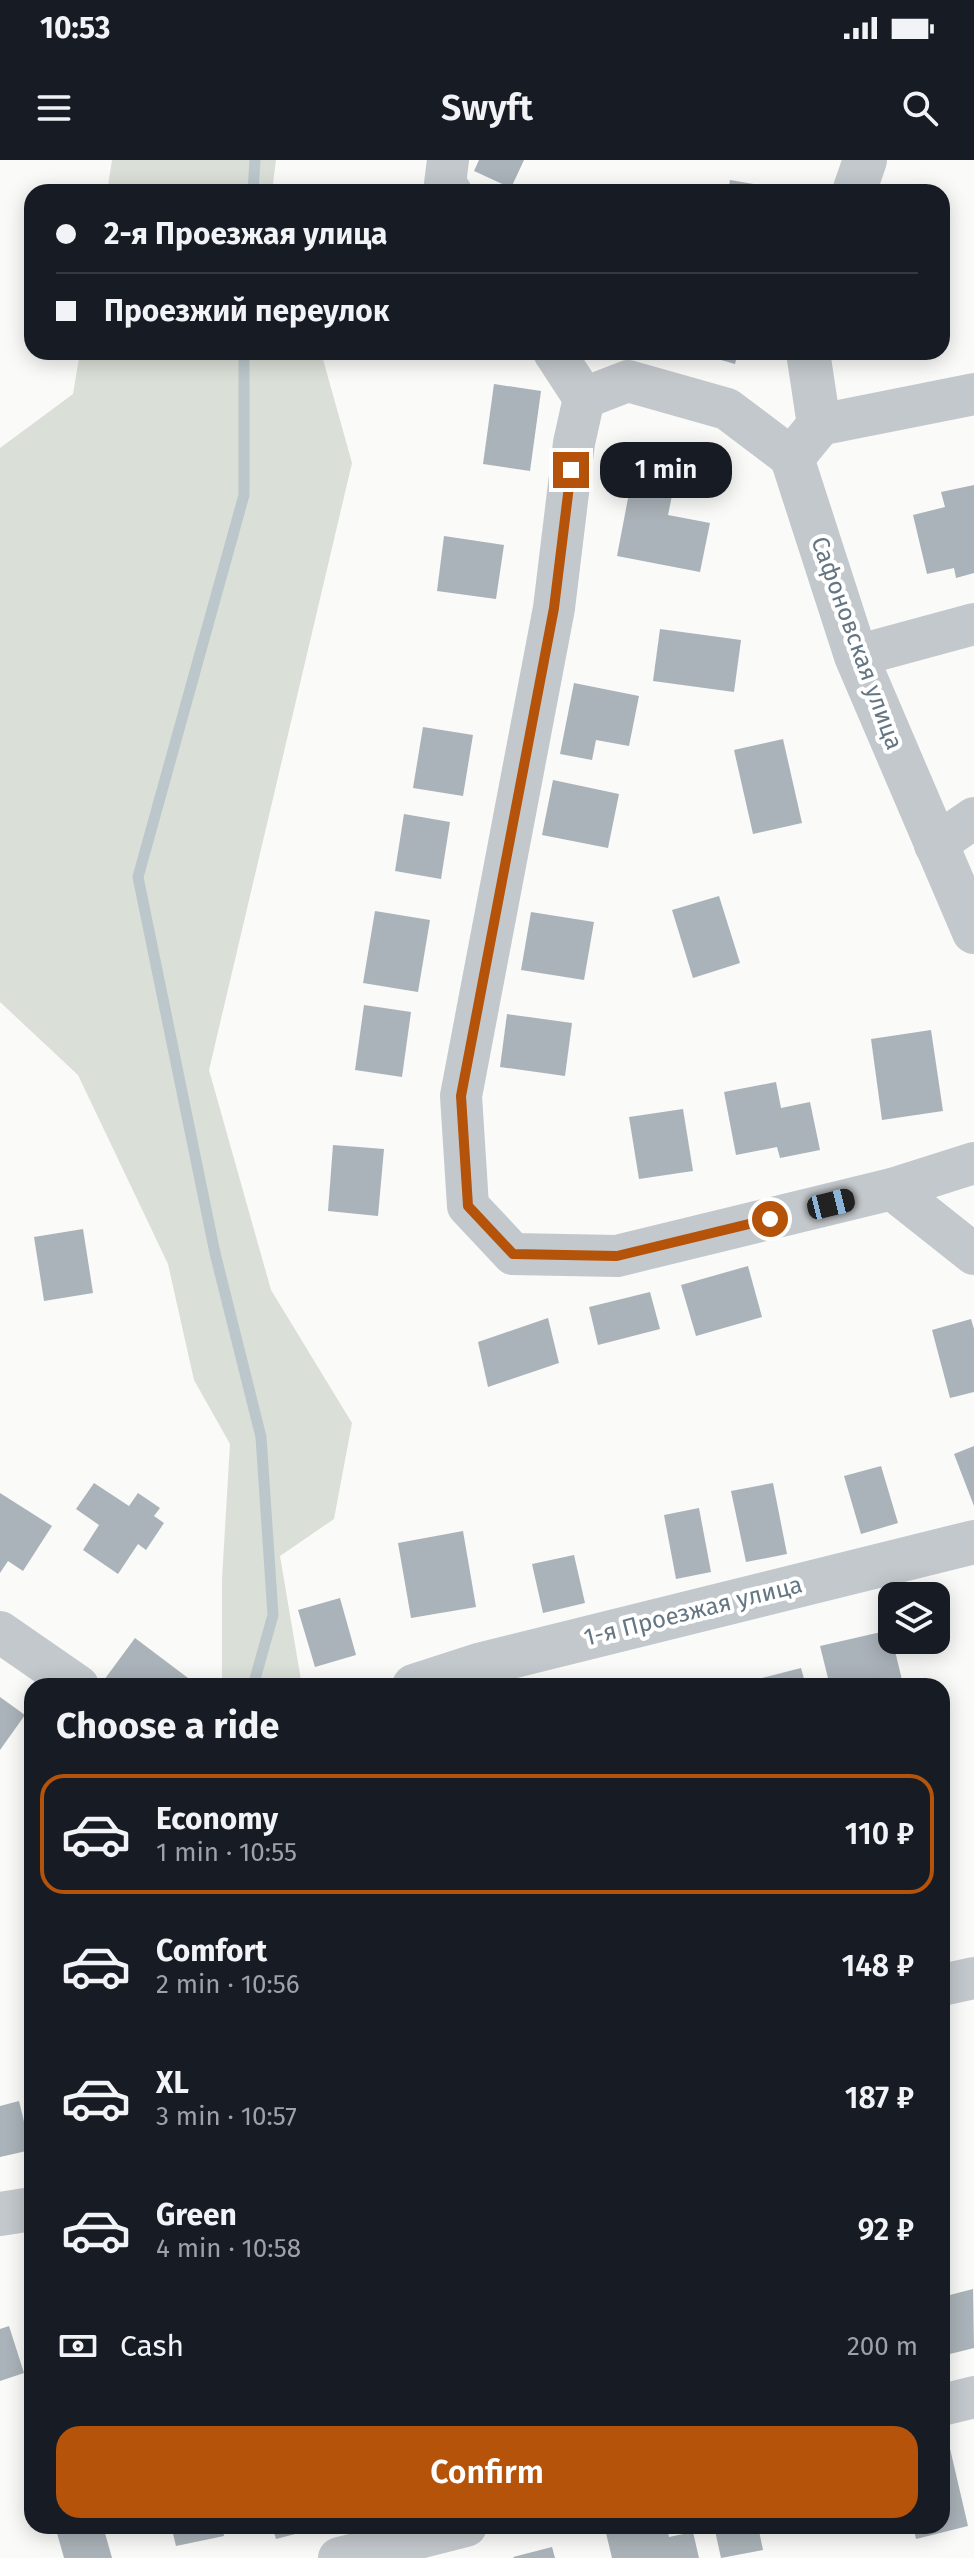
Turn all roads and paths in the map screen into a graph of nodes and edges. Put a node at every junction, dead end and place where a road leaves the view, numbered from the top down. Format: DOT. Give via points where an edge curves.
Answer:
graph roads {
  1 [pos="865,160"];
  2 [pos="857,184"];
  3 [pos="559,360"];
  4 [pos="808,360"];
  5 [pos="974,394"];
  6 [pos="584,398"];
  7 [pos="806,441"];
  8 [pos="974,624"];
  9 [pos="856,656"];
  10 [pos="974,818"];
  11 [pos="935,845"];
  12 [pos="974,932"];
  13 [pos="974,1163"];
  14 [pos="892,1189"];
  15 [pos="974,1254"];
  16 [pos="974,1542"];
  17 [pos="0,1632"];
  18 [pos="66,1678"];
  19 [pos="439,1678"];
  20 [pos="974,1978"];
  21 [pos="950,1983"];
  22 [pos="24,2210"];
  23 [pos="0,2214"];
  24 [pos="974,2397"];
  25 [pos="950,2403"];
  26 [pos="434,2534"];
  27 [pos="339,2558"];
  1 -- 2 [label="street"];
  3 -- 6 [label="street"];
  4 -- 7 [label="street, Сафоновская улица"];
  5 -- 7 [label="street"];
  6 -- 7 [label="street" via="628,381 727,409"];
  6 -- 14 [label="street" via="554,608 461,1096 468,1206 513,1254 617,1256"];
  7 -- 9 [label="street, Сафоновская улица"];
  8 -- 9 [label="street"];
  9 -- 11 [label="street, Сафоновская улица"];
  10 -- 11 [label="street"];
  11 -- 12 [label="street, Сафоновская улица"];
  13 -- 14 [label="street"];
  14 -- 15 [label="street"];
  16 -- 19 [label="street, 1-я Проезжая улица"];
  17 -- 18 [label="street"];
  20 -- 21 [label="street"];
  22 -- 23 [label="street"];
  24 -- 25 [label="street"];
  26 -- 27 [label="street"];
}
